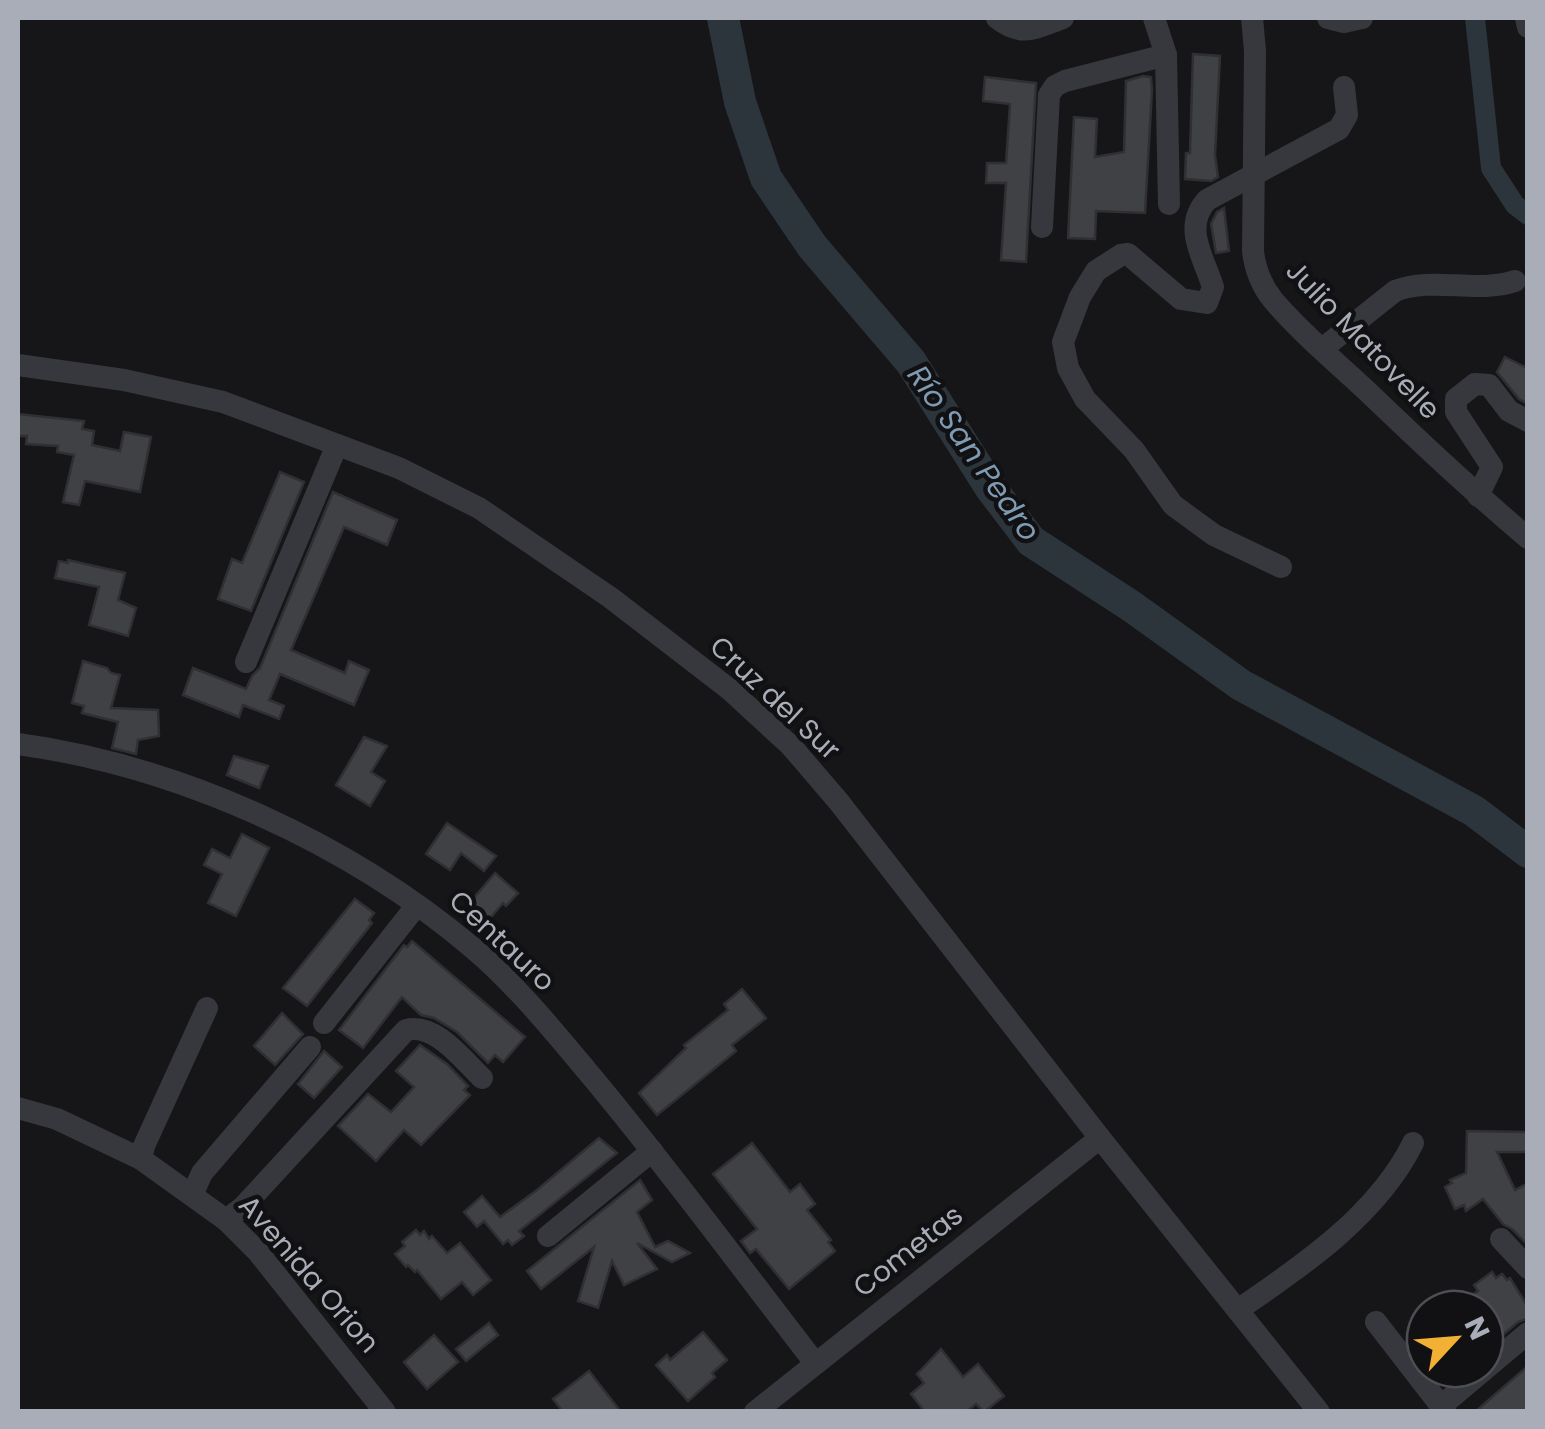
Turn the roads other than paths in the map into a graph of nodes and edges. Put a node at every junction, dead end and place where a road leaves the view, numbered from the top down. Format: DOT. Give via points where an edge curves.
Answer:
graph roads {
  1 [pos="997,18"];
  2 [pos="1063,18"];
  3 [pos="1154,18"];
  4 [pos="1252,18"];
  5 [pos="1328,18"];
  6 [pos="1362,18"];
  7 [pos="1526,18"];
  8 [pos="1528,27"];
  9 [pos="1166,55"];
  10 [pos="1344,88"];
  11 [pos="1252,176"];
  12 [pos="1169,204"];
  13 [pos="1042,227"];
  14 [pos="1515,281"];
  15 [pos="1322,349"];
  16 [pos="18,365"];
  17 [pos="1528,420"];
  18 [pos="337,445"];
  19 [pos="1478,496"];
  20 [pos="1528,538"];
  21 [pos="1281,567"];
  22 [pos="246,662"];
  23 [pos="18,744"];
  24 [pos="417,905"];
  25 [pos="208,1008"];
  26 [pos="324,1024"];
  27 [pos="310,1047"];
  28 [pos="482,1078"];
  29 [pos="18,1108"];
  30 [pos="1100,1138"];
  31 [pos="1413,1143"];
  32 [pos="652,1151"];
  33 [pos="141,1159"];
  34 [pos="193,1193"];
  35 [pos="226,1220"];
  36 [pos="548,1236"];
  37 [pos="1502,1239"];
  38 [pos="1528,1268"];
  39 [pos="1240,1308"];
  40 [pos="1376,1322"];
  41 [pos="1528,1334"];
  42 [pos="816,1362"];
  43 [pos="1444,1409"];
  44 [pos="385,1412"];
  45 [pos="755,1412"];
  46 [pos="1320,1412"];
  1 -- 2 [label="street" via="1023,31"];
  3 -- 9 [label="street"];
  4 -- 11 [label="street, Julio Matovelle"];
  5 -- 6 [label="street"];
  7 -- 8 [label="street"];
  9 -- 12 [label="street"];
  9 -- 13 [label="street" via="1056,86 1050,95"];
  10 -- 11 [label="street" via="1346,115 1339,129"];
  11 -- 15 [label="street, Julio Matovelle" via="1255,268 1272,298"];
  11 -- 21 [label="street" via="1207,200 1194,221 1214,287 1208,303 1181,299 1121,254 1096,271 1063,342 1085,399 1124,438 1173,505 1214,535"];
  14 -- 15 [label="street" via="1475,288 1408,286"];
  15 -- 19 [label="street, Julio Matovelle"];
  16 -- 18 [label="street, Cruz del Sur" via="223,402"];
  17 -- 19 [label="street" via="1509,410 1489,384 1476,384 1456,399 1456,412 1492,467"];
  18 -- 22 [label="street"];
  18 -- 30 [label="street, Cruz del Sur" via="479,508 611,598 742,700 839,802"];
  19 -- 20 [label="street, Julio Matovelle"];
  23 -- 24 [label="street, Centauro" via="99,758 232,802 316,842"];
  24 -- 26 [label="street"];
  24 -- 32 [label="street, Centauro" via="520,996"];
  25 -- 33 [label="street"];
  27 -- 34 [label="street" via="202,1173"];
  28 -- 35 [label="street" via="432,1033 406,1030"];
  29 -- 33 [label="street, Avenida Orion" via="56,1118"];
  30 -- 39 [label="street, Cruz del Sur"];
  30 -- 42 [label="street, Cometas"];
  31 -- 39 [label="street" via="1401,1168 1358,1217"];
  32 -- 36 [label="street"];
  32 -- 42 [label="street, Centauro"];
  33 -- 34 [label="street, Avenida Orion"];
  34 -- 35 [label="street, Avenida Orion"];
  35 -- 44 [label="street, Avenida Orion"];
  37 -- 38 [label="street"];
  39 -- 46 [label="street, Cruz del Sur"];
  40 -- 43 [label="street"];
  41 -- 43 [label="street"];
  42 -- 45 [label="street, Cometas"];
}
